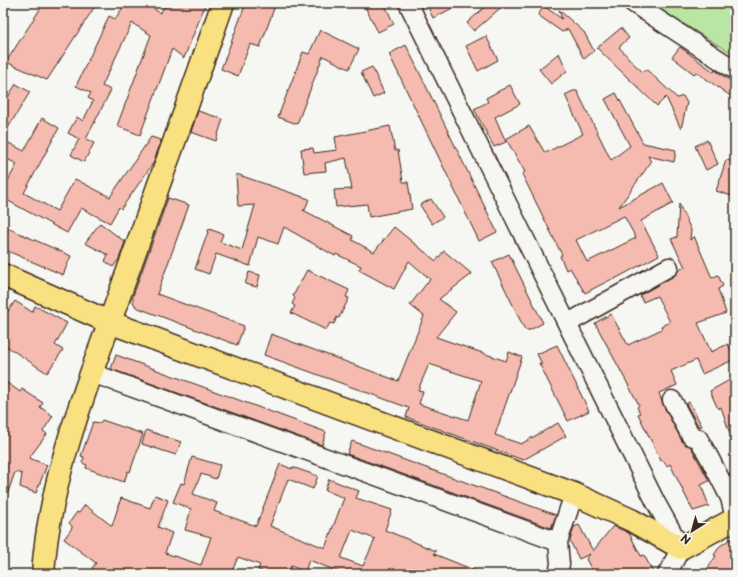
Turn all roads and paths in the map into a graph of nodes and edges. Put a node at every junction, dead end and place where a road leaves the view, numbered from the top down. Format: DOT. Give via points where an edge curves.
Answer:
graph roads {
  1 [pos="224,3"];
  2 [pos="408,3"];
  3 [pos="633,3"];
  4 [pos="735,70"];
  5 [pos="669,267"];
  6 [pos="3,275"];
  7 [pos="109,322"];
  8 [pos="568,323"];
  9 [pos="92,373"];
  10 [pos="672,400"];
  11 [pos="574,494"];
  12 [pos="735,518"];
  13 [pos="558,542"];
  14 [pos="681,548"];
  15 [pos="43,574"];
  16 [pos="558,574"];
  17 [pos="667,574"];
  1 -- 7 [label="main road"];
  2 -- 8 [label="street"];
  3 -- 4 [label="street"];
  5 -- 8 [label="street"];
  6 -- 7 [label="main road"];
  7 -- 9 [label="main road"];
  7 -- 11 [label="main road"];
  8 -- 14 [label="street" via="655,501"];
  9 -- 13 [label="street"];
  9 -- 15 [label="main road" via="60,470 45,546"];
  10 -- 12 [label="street" via="691,436 698,438 712,464 730,498"];
  11 -- 13 [label="street"];
  11 -- 14 [label="main road" via="631,520"];
  12 -- 14 [label="main road"];
  13 -- 16 [label="street"];
  14 -- 17 [label="street"];
}
